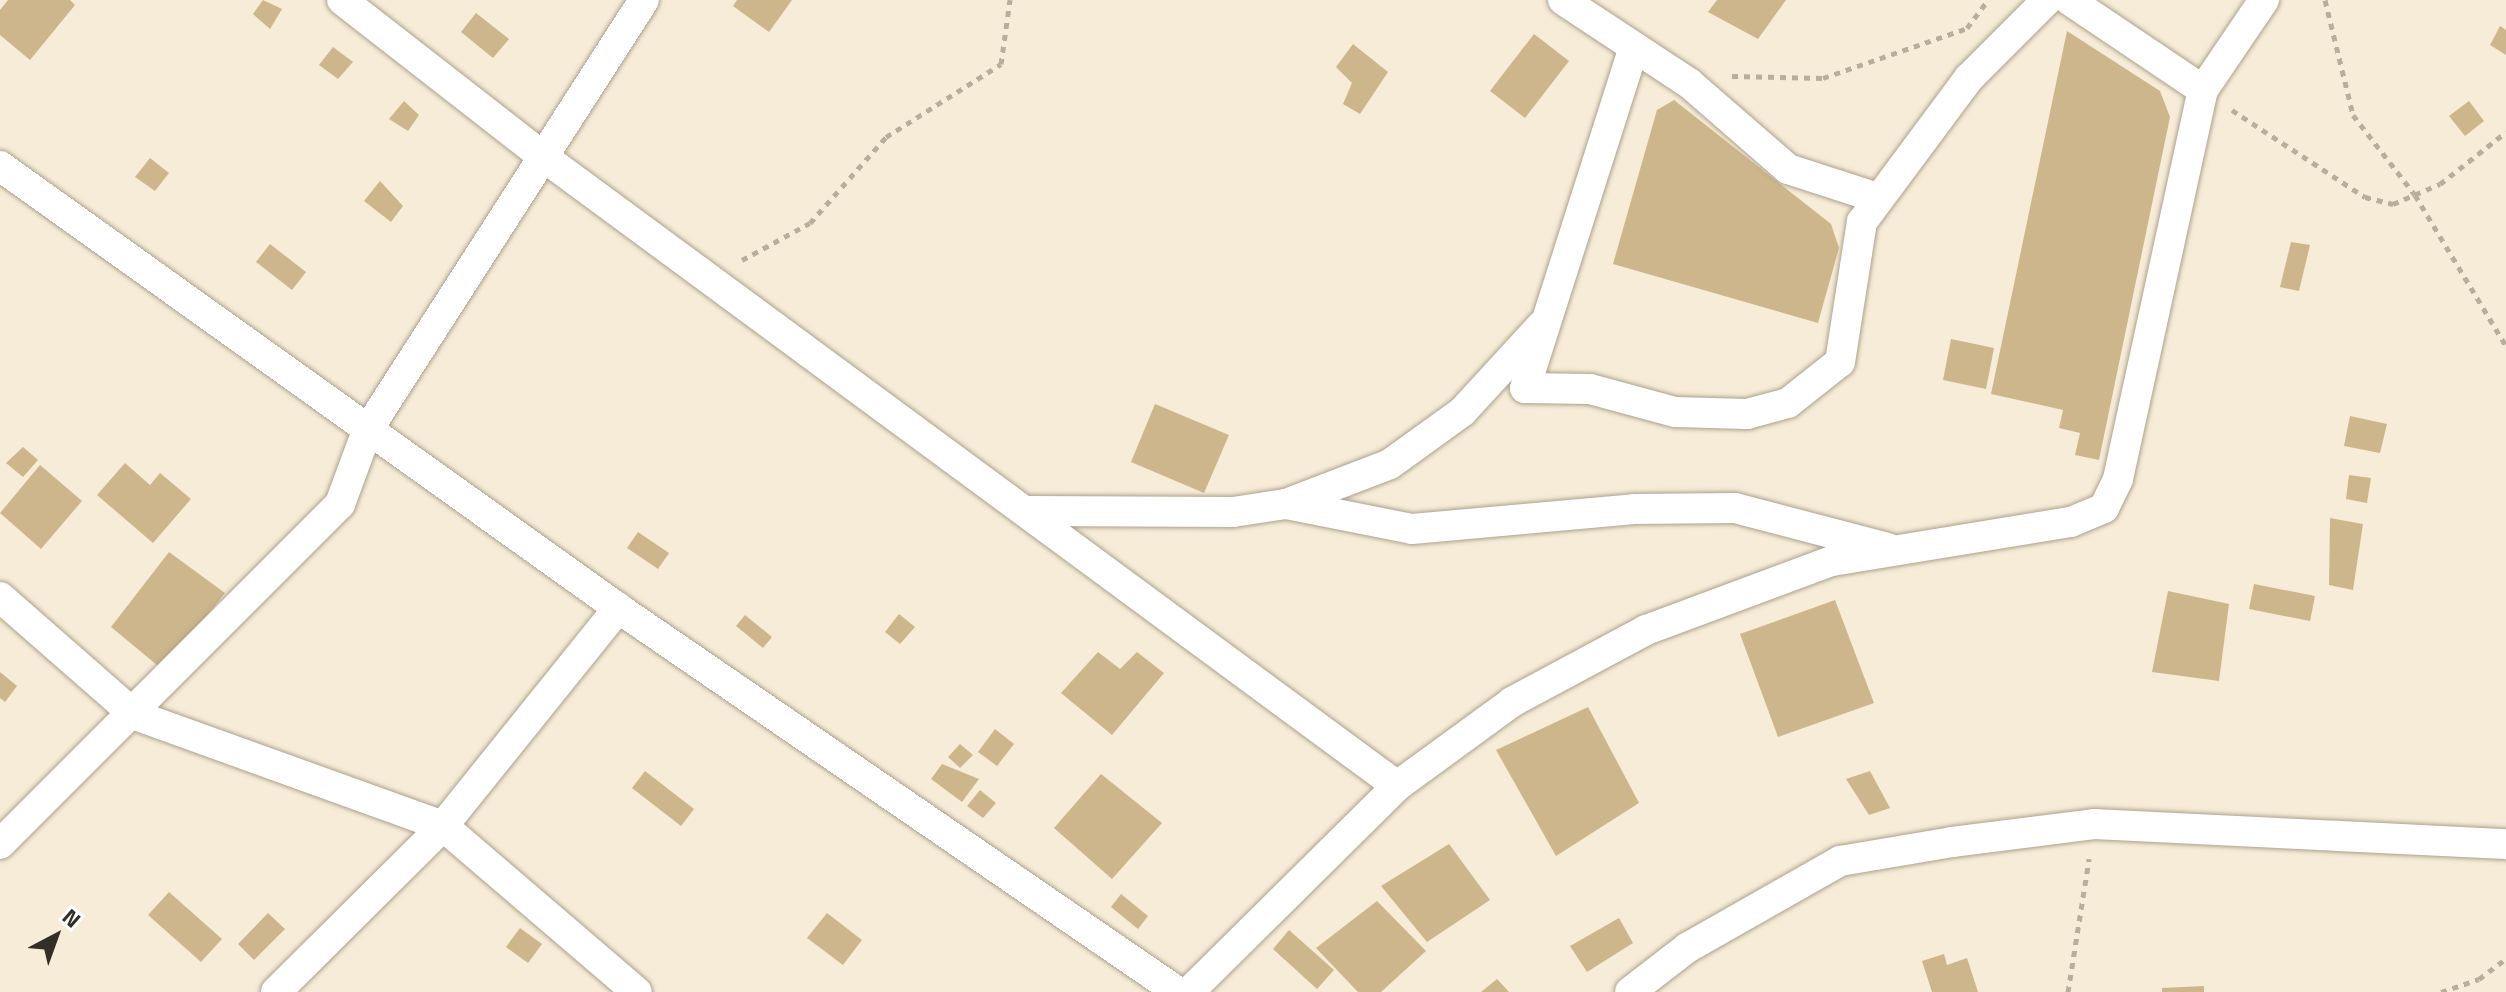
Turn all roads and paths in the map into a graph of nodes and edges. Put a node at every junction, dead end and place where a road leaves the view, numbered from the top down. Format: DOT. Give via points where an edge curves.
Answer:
graph roads {
  1 [pos="342,0"];
  2 [pos="644,0"];
  3 [pos="1010,0"];
  4 [pos="1563,0"];
  5 [pos="1988,0"];
  6 [pos="2047,0"];
  7 [pos="2069,0"];
  8 [pos="2264,0"];
  9 [pos="2325,0"];
  10 [pos="1633,50"];
  11 [pos="1689,83"];
  12 [pos="2203,90"];
  13 [pos="2506,132"];
  14 [pos="545,158"];
  15 [pos="0,166"];
  16 [pos="2415,195"];
  17 [pos="1878,198"];
  18 [pos="693,266"];
  19 [pos="1547,319"];
  20 [pos="2506,346"];
  21 [pos="367,431"];
  22 [pos="1286,504"];
  23 [pos="1030,511"];
  24 [pos="1897,551"];
  25 [pos="0,597"];
  26 [pos="618,608"];
  27 [pos="135,715"];
  28 [pos="1397,786"];
  29 [pos="2094,824"];
  30 [pos="443,826"];
  31 [pos="0,844"];
  32 [pos="2506,844"];
  33 [pos="2506,959"];
  34 [pos="276,992"];
  35 [pos="637,992"];
  36 [pos="1178,992"];
  37 [pos="1189,992"];
  38 [pos="1630,992"];
  39 [pos="2068,992"];
  40 [pos="2441,992"];
  1 -- 14 [label="street"];
  2 -- 14 [label="street"];
  3 -- 18 [label="path" via="1001,64 886,137 810,223 755,258"];
  4 -- 10 [label="street"];
  5 -- 11 [label="path" via="1967,28 1823,78 1745,75"];
  6 -- 17 [label="street" via="1969,78"];
  7 -- 12 [label="street"];
  8 -- 12 [label="street"];
  9 -- 16 [label="path" via="2353,115"];
  10 -- 11 [label="street"];
  10 -- 19 [label="street"];
  11 -- 17 [label="street" via="1788,169"];
  12 -- 16 [label="path" via="2365,197 2393,204"];
  12 -- 24 [label="street" via="2118,479 2104,508 2071,522"];
  13 -- 16 [label="path"];
  14 -- 18 [label="street"];
  14 -- 21 [label="street"];
  15 -- 21 [label="street"];
  16 -- 20 [label="path"];
  17 -- 19 [label="street" via="1862,222 1840,362 1788,403 1712,417 1590,389 1525,388"];
  18 -- 23 [label="street"];
  19 -- 22 [label="street" via="1438,430 1390,464"];
  21 -- 26 [label="street"];
  21 -- 27 [label="street" via="340,504"];
  22 -- 23 [label="street" via="1233,512"];
  22 -- 24 [label="street" via="1412,529 1634,509 1735,508"];
  23 -- 28 [label="street"];
  24 -- 28 [label="street" via="1832,561 1646,630 1512,702"];
  25 -- 27 [label="street"];
  26 -- 30 [label="street"];
  26 -- 36 [label="street"];
  27 -- 30 [label="street"];
  27 -- 31 [label="street"];
  28 -- 37 [label="street"];
  29 -- 32 [label="street"];
  29 -- 38 [label="street" via="1840,861 1687,948"];
  29 -- 39 [label="path"];
  30 -- 34 [label="street"];
  30 -- 35 [label="street"];
  33 -- 40 [label="path" via="2479,979"];
}
